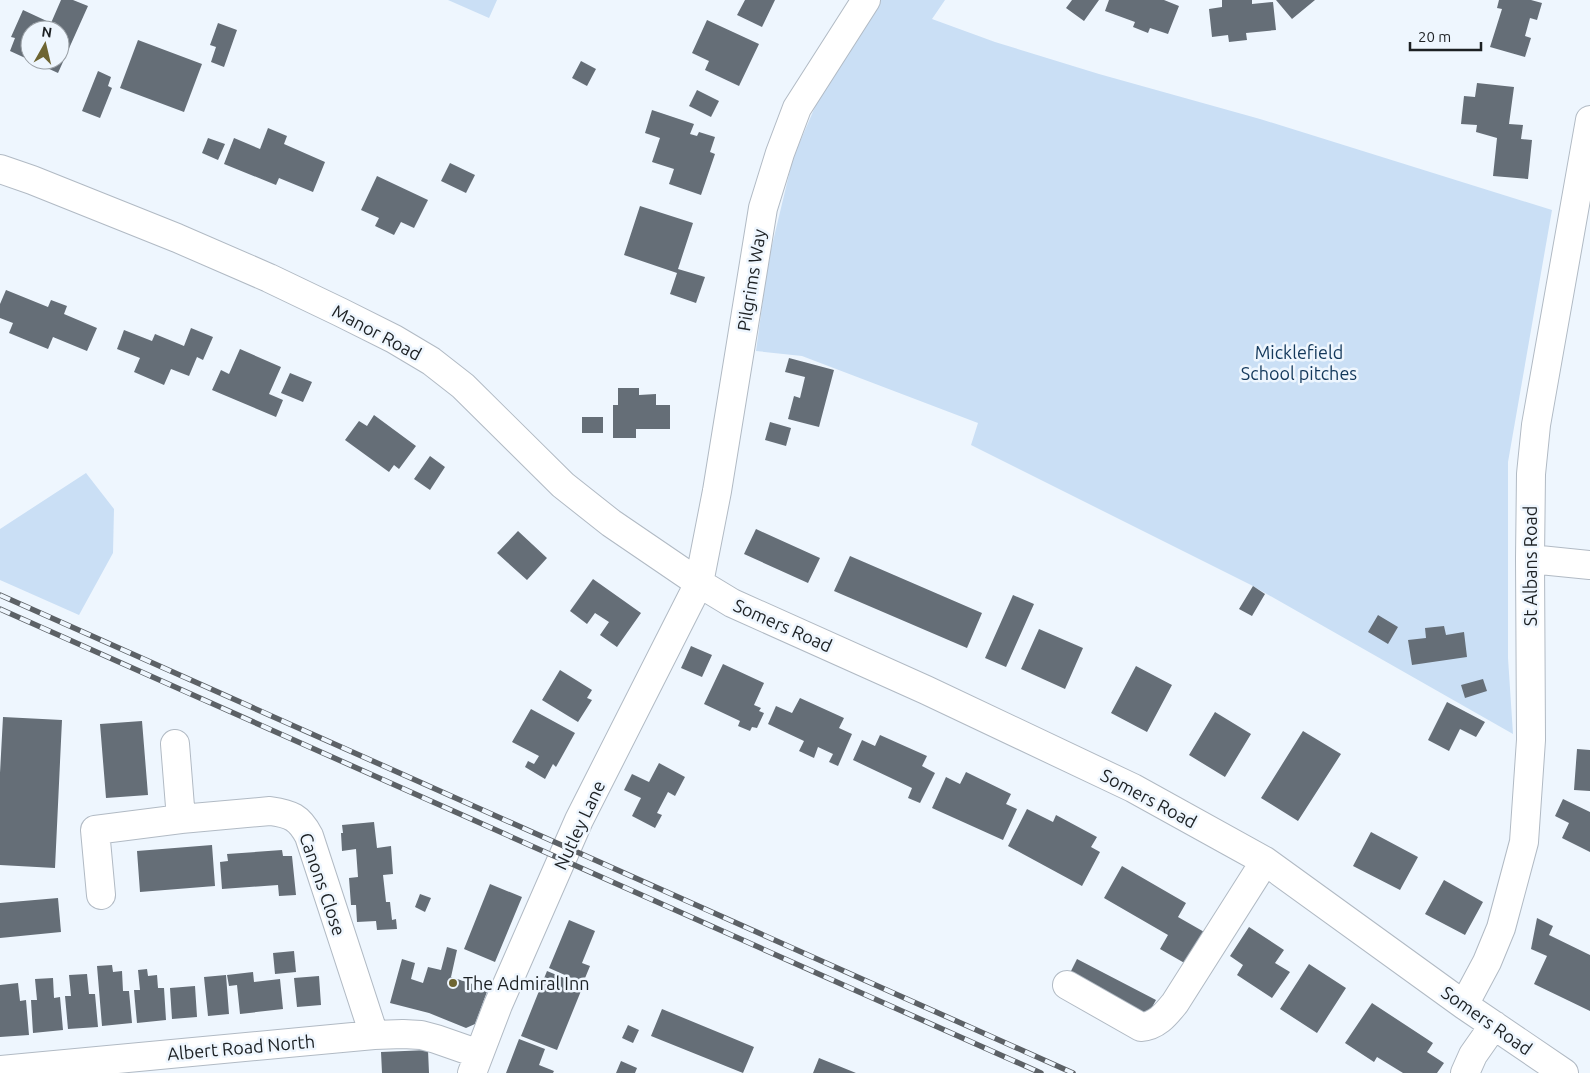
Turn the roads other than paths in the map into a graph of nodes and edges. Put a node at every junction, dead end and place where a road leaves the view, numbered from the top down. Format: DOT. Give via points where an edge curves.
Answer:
graph roads {
  1 [pos="866,0"];
  2 [pos="1590,120"];
  3 [pos="0,169"];
  4 [pos="1581,219"];
  5 [pos="1530,559"];
  6 [pos="1590,565"];
  7 [pos="699,583"];
  8 [pos="175,744"];
  9 [pos="181,819"];
  10 [pos="1265,861"];
  11 [pos="101,895"];
  12 [pos="1067,985"];
  13 [pos="1464,1005"];
  14 [pos="1494,1025"];
  15 [pos="374,1035"];
  16 [pos="475,1063"];
  17 [pos="0,1070"];
  18 [pos="1465,1073"];
  19 [pos="1564,1073"];
  1 -- 7 [label="street, Pilgrims Way" via="797,108 763,208"];
  2 -- 4 [label="street, St Albans Road"];
  3 -- 7 [label="street, Manor Road" via="177,238 269,278 394,339 431,361 463,386 563,485 611,523"];
  4 -- 5 [label="street, St Albans Road" via="1536,425 1531,474"];
  5 -- 6 [label="street"];
  5 -- 13 [label="street, St Albans Road" via="1531,740 1524,842 1501,928"];
  7 -- 10 [label="street, Somers Road" via="732,604 926,690 1124,784"];
  7 -- 16 [label="street, Nutley Lane" via="579,820"];
  8 -- 9 [label="street"];
  9 -- 11 [label="street, Canons Close" via="86,831"];
  9 -- 15 [label="street, Canons Close" via="270,811 288,815 303,824"];
  10 -- 12 [label="street" via="1176,1003 1160,1020 1141,1026"];
  10 -- 13 [label="street, Somers Road"];
  13 -- 14 [label="street, Somers Road"];
  14 -- 18 [label="street"];
  14 -- 19 [label="street, Somers Road"];
  15 -- 16 [label="street, Albert Road North" via="421,1035 436,1039"];
  15 -- 17 [label="street, Albert Road North"];
}
